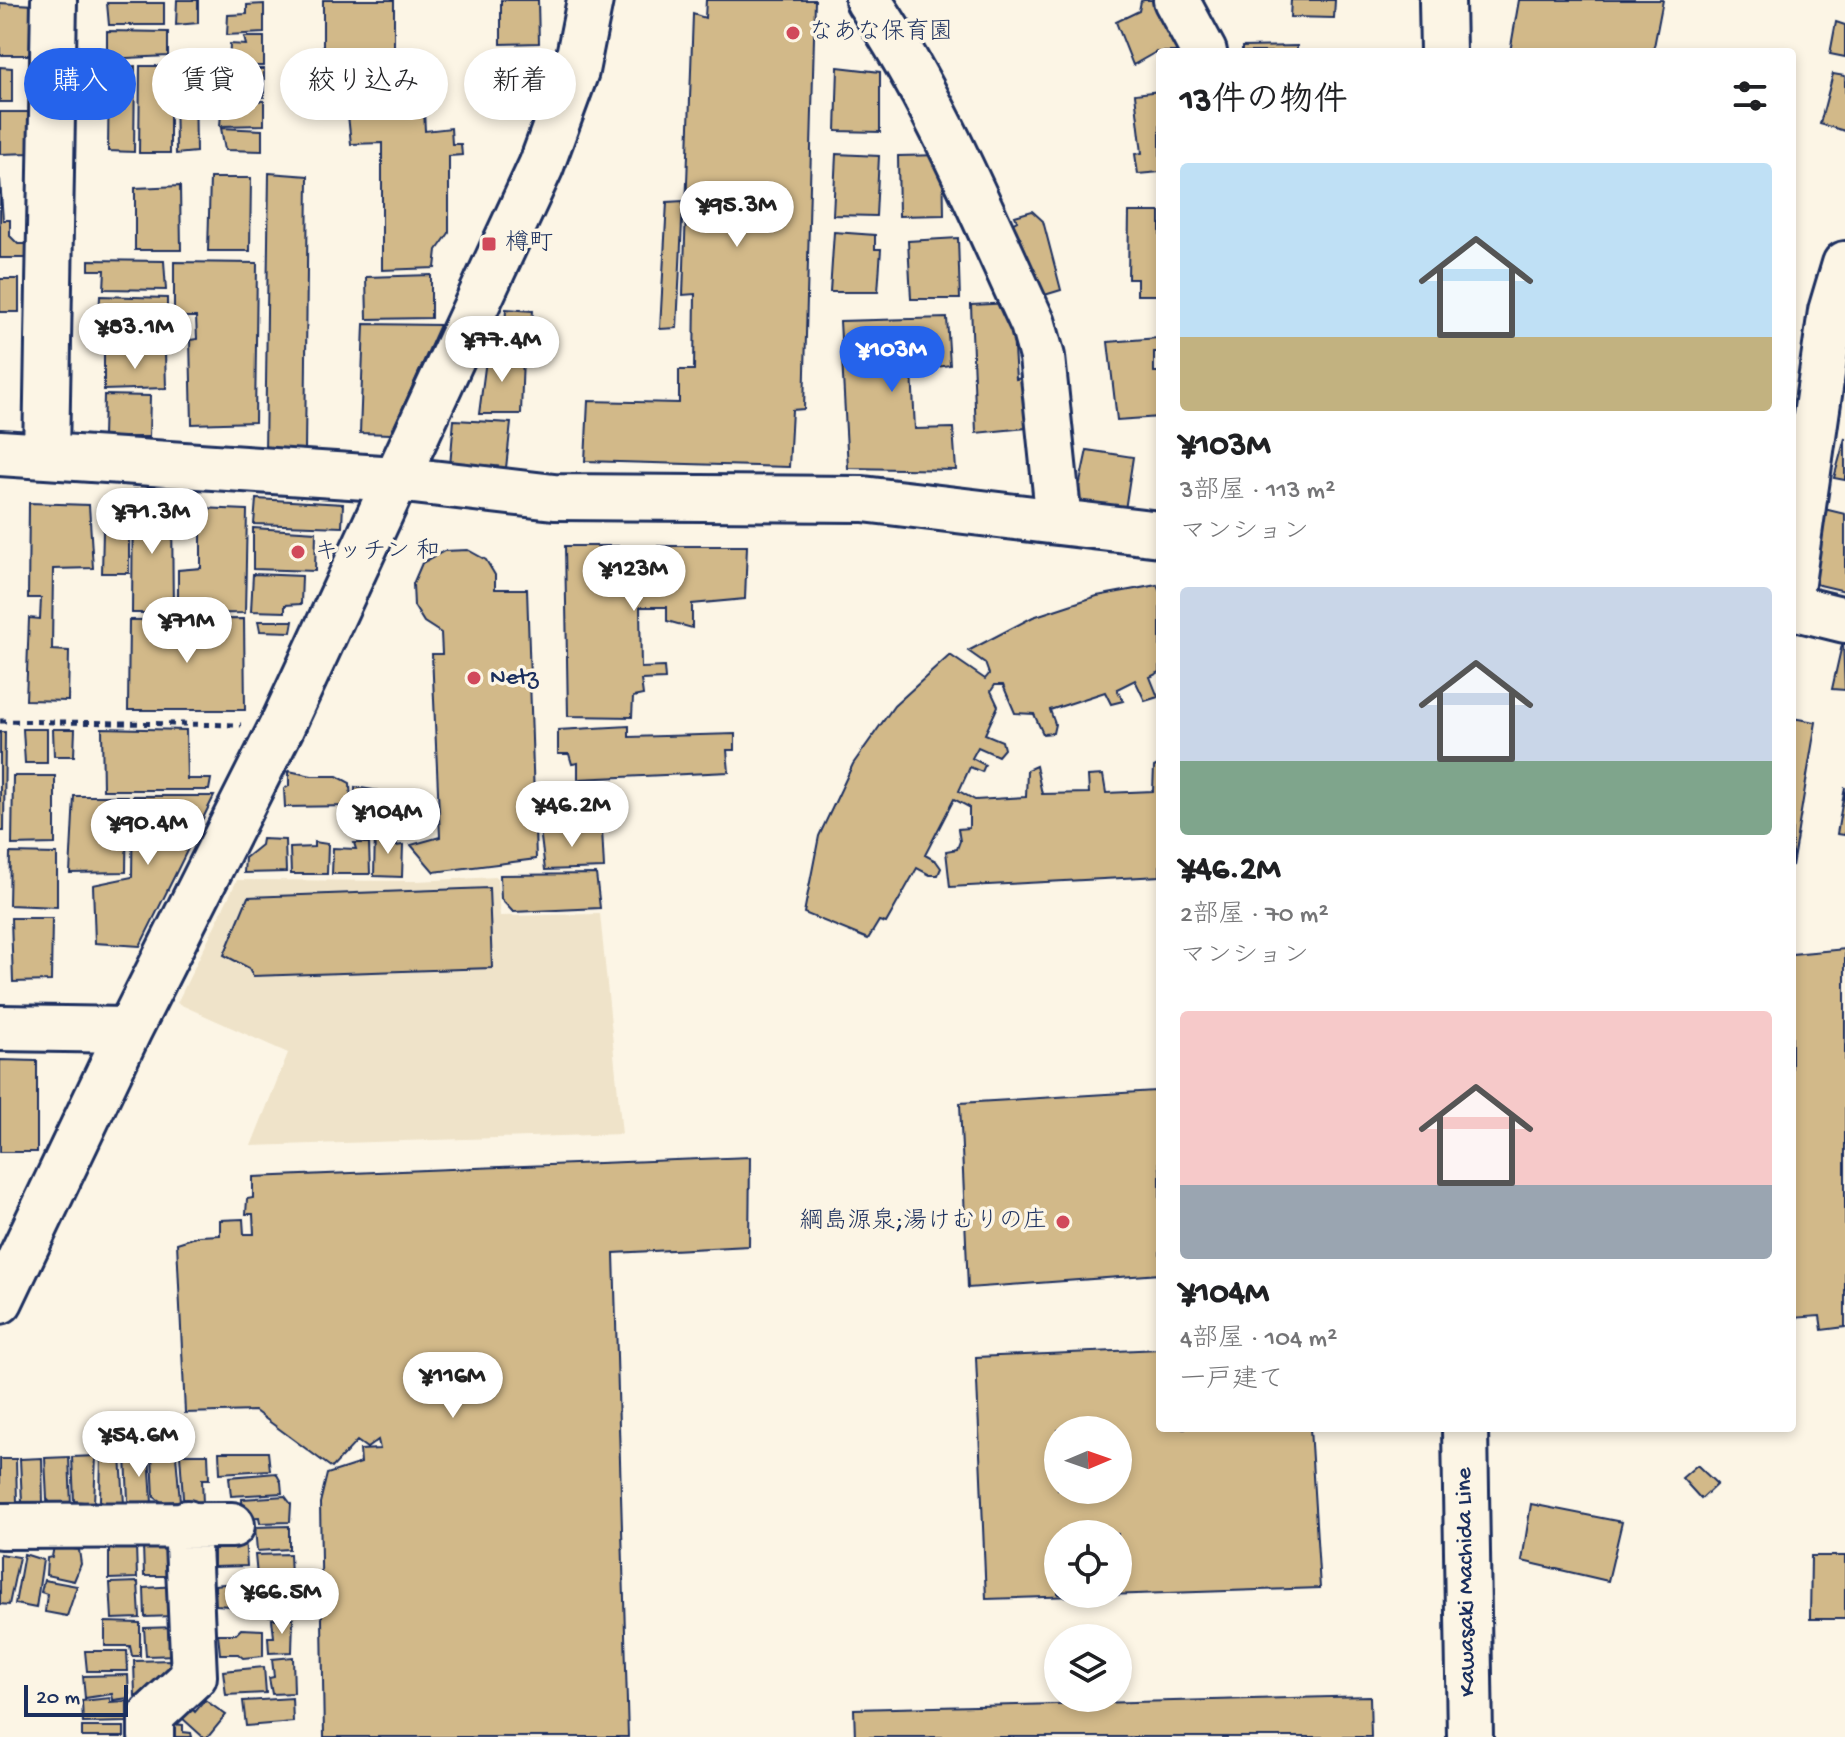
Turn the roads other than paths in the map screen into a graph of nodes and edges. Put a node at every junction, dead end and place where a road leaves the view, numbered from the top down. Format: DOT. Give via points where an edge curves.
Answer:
graph roads {
  1 [pos="54,0"];
  2 [pos="590,0"];
  3 [pos="868,0"];
  4 [pos="1176,0"];
  5 [pos="1442,0"];
  6 [pos="1202,48"];
  7 [pos="1443,48"];
  8 [pos="1845,264"];
  9 [pos="1838,313"];
  10 [pos="0,453"];
  11 [pos="46,456"];
  12 [pos="396,479"];
  13 [pos="1059,522"];
  14 [pos="1156,534"];
  15 [pos="1796,560"];
  16 [pos="1796,608"];
  17 [pos="1845,620"];
  18 [pos="0,1028"];
  19 [pos="129,1030"];
  20 [pos="0,1301"];
  21 [pos="1465,1432"];
  22 [pos="187,1523"];
  23 [pos="232,1525"];
  24 [pos="0,1526"];
  25 [pos="151,1737"];
  26 [pos="1470,1737"];
  1 -- 11 [label="street"];
  2 -- 12 [label="street" via="576,71 541,166"];
  3 -- 13 [label="street" via="929,100 1033,324 1042,357"];
  4 -- 6 [label="street"];
  5 -- 7 [label="street"];
  8 -- 9 [label="street"];
  9 -- 15 [label="street"];
  10 -- 11 [label="street"];
  11 -- 12 [label="street"];
  12 -- 13 [label="street" via="554,497 863,499"];
  12 -- 19 [label="street" via="282,726"];
  13 -- 14 [label="street"];
  16 -- 17 [label="street"];
  18 -- 19 [label="street"];
  19 -- 20 [label="street"];
  21 -- 26 [label="street, Kawasaki Machida Line"];
  22 -- 23 [label="street"];
  22 -- 24 [label="street"];
  22 -- 25 [label="street" via="194,1676 151,1716"];
}
